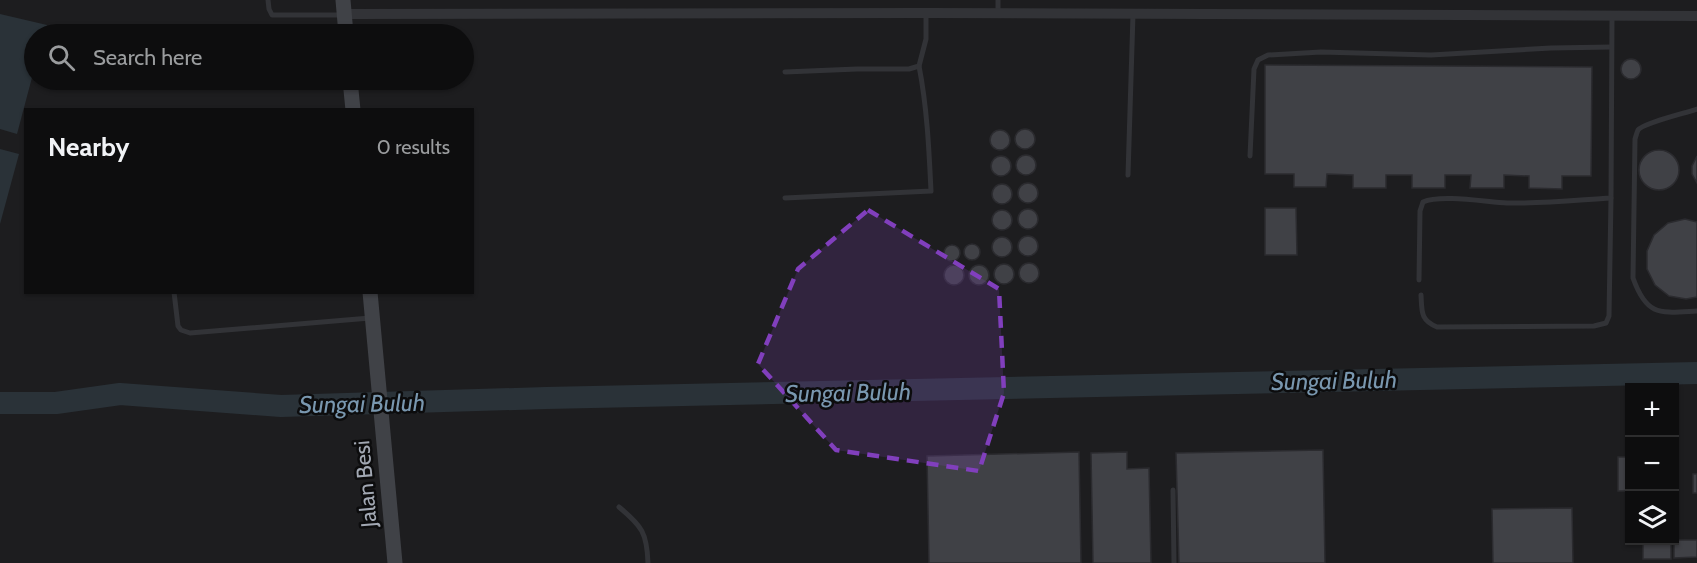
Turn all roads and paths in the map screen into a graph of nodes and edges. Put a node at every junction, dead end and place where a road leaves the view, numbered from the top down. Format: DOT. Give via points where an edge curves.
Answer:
graph roads {
  1 [pos="268,0"];
  2 [pos="998,0"];
  3 [pos="343,7"];
  4 [pos="926,13"];
  5 [pos="998,13"];
  6 [pos="1133,13"];
  7 [pos="1697,16"];
  8 [pos="1611,17"];
  9 [pos="345,24"];
  10 [pos="1611,47"];
  11 [pos="920,66"];
  12 [pos="785,72"];
  13 [pos="351,90"];
  14 [pos="353,108"];
  15 [pos="1697,109"];
  16 [pos="1250,156"];
  17 [pos="1128,175"];
  18 [pos="785,198"];
  19 [pos="1611,198"];
  20 [pos="1419,280"];
  21 [pos="174,294"];
  22 [pos="370,294"];
  23 [pos="1421,295"];
  24 [pos="1697,311"];
  25 [pos="372,318"];
  26 [pos="1173,490"];
  27 [pos="619,507"];
  28 [pos="395,563"];
  29 [pos="648,563"];
  30 [pos="1174,563"];
  1 -- 3 [label="lane" via="272,15"];
  2 -- 5 [label="lane"];
  3 -- 4 [label="street"];
  3 -- 9 [label="street"];
  4 -- 5 [label="street"];
  4 -- 11 [label="lane"];
  5 -- 6 [label="street"];
  6 -- 8 [label="street"];
  6 -- 17 [label="lane"];
  7 -- 8 [label="street"];
  8 -- 10 [label="lane"];
  10 -- 16 [label="lane" via="1431,55 1268,55 1258,60 1254,69"];
  10 -- 19 [label="lane"];
  11 -- 12 [label="lane"];
  11 -- 18 [label="lane" via="931,191"];
  13 -- 14 [label="street"];
  15 -- 24 [label="lane" via="1647,123 1635,139 1633,278 1639,295 1650,308"];
  19 -- 20 [label="lane" via="1508,203 1429,199 1420,211"];
  19 -- 23 [label="lane" via="1606,323 1437,327 1428,324 1422,314"];
  21 -- 25 [label="lane" via="178,326 190,333"];
  22 -- 25 [label="street, Jalan Besi"];
  25 -- 28 [label="street, Jalan Besi"];
  26 -- 30 [label="lane"];
  27 -- 29 [label="lane" via="643,531"];
}
